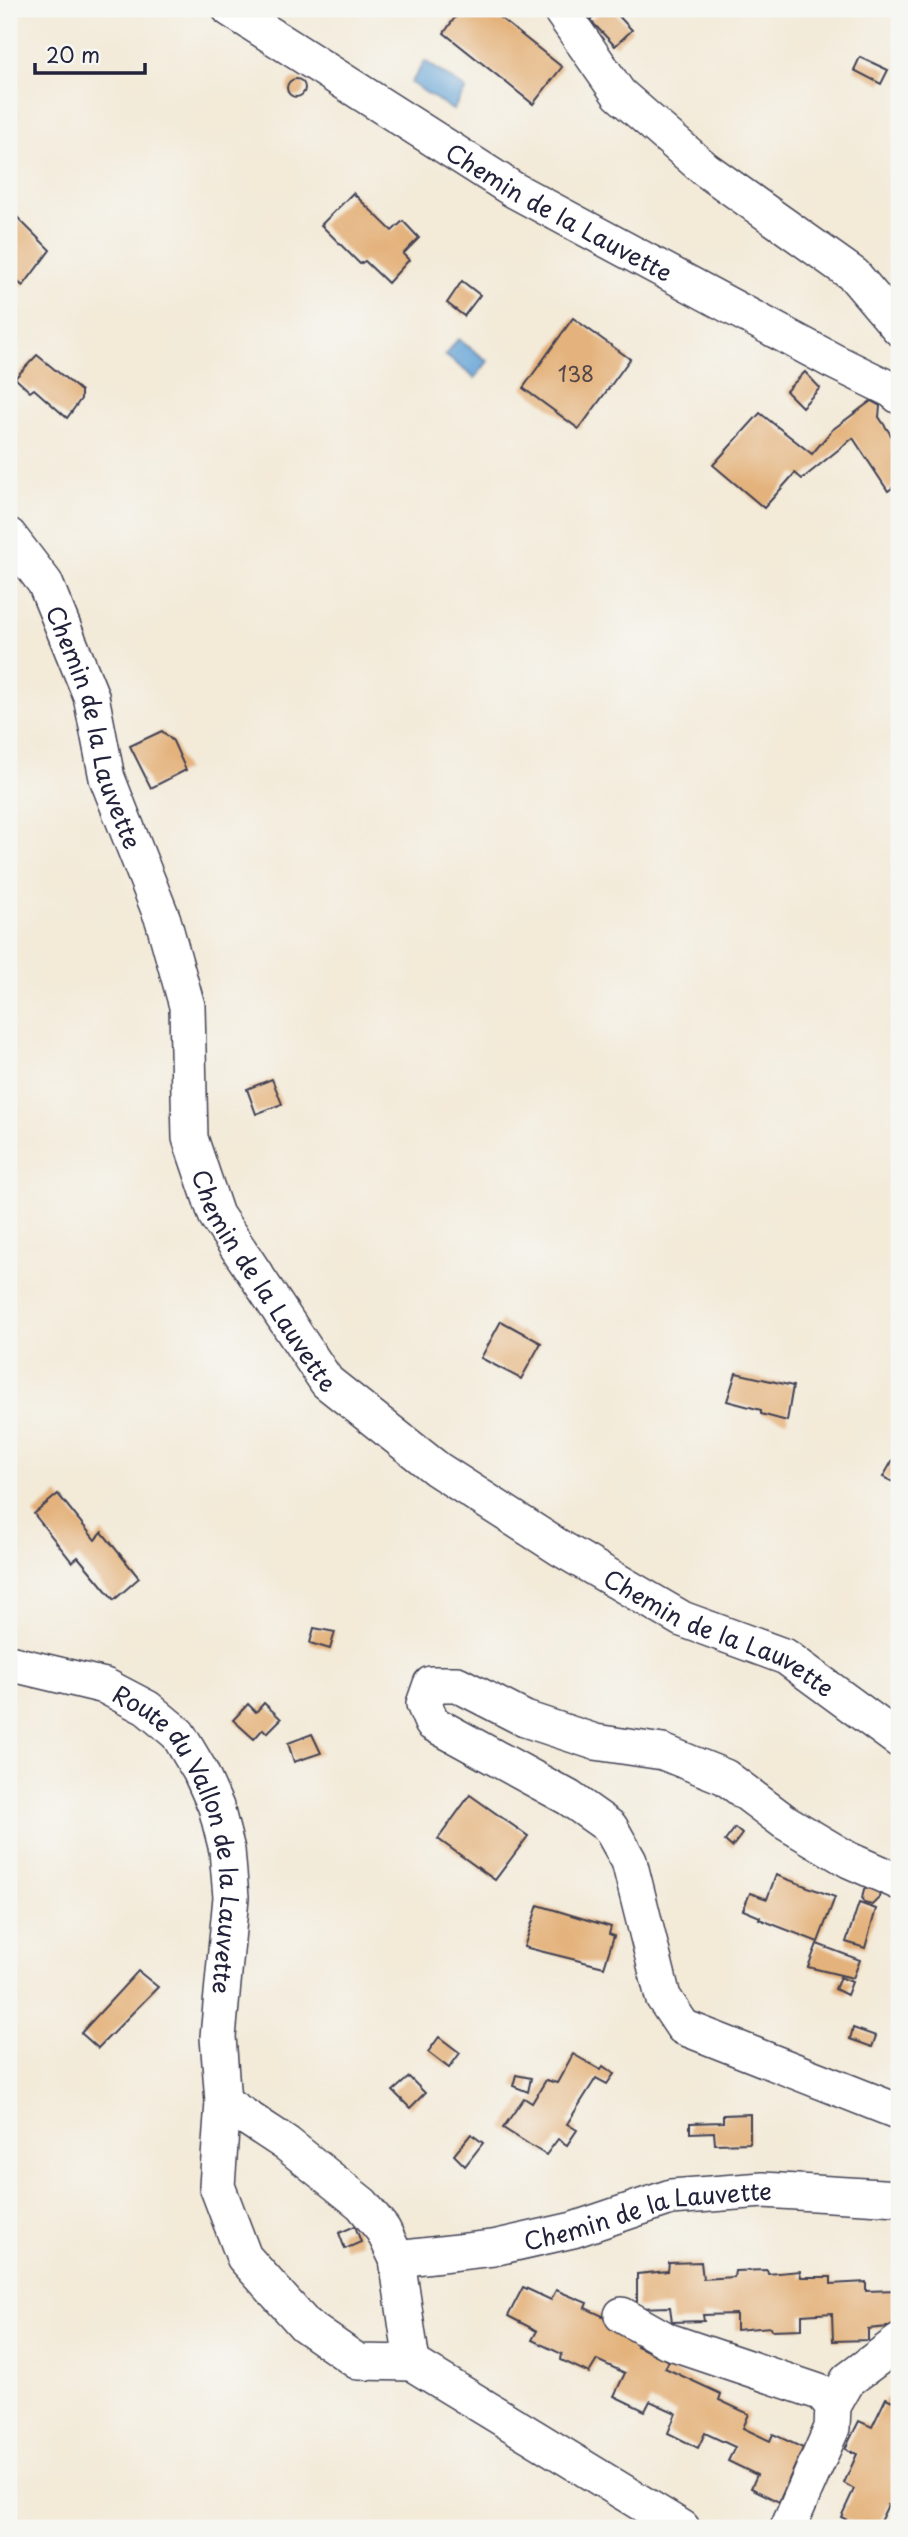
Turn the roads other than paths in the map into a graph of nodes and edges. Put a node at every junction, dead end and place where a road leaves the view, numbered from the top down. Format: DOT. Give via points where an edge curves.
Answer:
graph roads {
  1 [pos="230,9"];
  2 [pos="560,9"];
  3 [pos="899,328"];
  4 [pos="899,396"];
  5 [pos="9,536"];
  6 [pos="9,1663"];
  7 [pos="899,1740"];
  8 [pos="899,1882"];
  9 [pos="223,2102"];
  10 [pos="899,2112"];
  11 [pos="899,2198"];
  12 [pos="397,2259"];
  13 [pos="622,2315"];
  14 [pos="899,2342"];
  15 [pos="412,2363"];
  16 [pos="833,2406"];
  17 [pos="682,2528"];
  18 [pos="788,2528"];
  1 -- 4 [label="street, Chemin de la Lauvette" via="514,190"];
  2 -- 3 [label="street" via="619,94 705,169 854,275"];
  5 -- 7 [label="street, Chemin de la Lauvette" via="46,583 91,696 107,778 163,920 187,1006 190,1138 216,1215 327,1382 437,1469 560,1548 682,1619 786,1657"];
  6 -- 9 [label="street, Route du Vallon de la Lauvette" via="105,1686 147,1708 178,1734 200,1771 224,1839 231,1897 218,2037"];
  8 -- 10 [label="street" via="849,1860 785,1822 725,1777 663,1752 595,1742 524,1719 457,1684 431,1684 424,1704 432,1723 569,1798 610,1827 629,1861 663,1997 683,2027"];
  9 -- 12 [label="street" via="287,2144 362,2204 383,2230"];
  9 -- 15 [label="street" via="217,2186 243,2258 305,2325 358,2362"];
  11 -- 12 [label="street, Chemin de la Lauvette" via="763,2190 671,2197 573,2231 493,2248"];
  12 -- 15 [label="street"];
  13 -- 16 [label="street" via="668,2341 822,2393"];
  14 -- 16 [label="street" via="848,2380"];
  15 -- 17 [label="street"];
  16 -- 18 [label="street" via="832,2428"];
}
